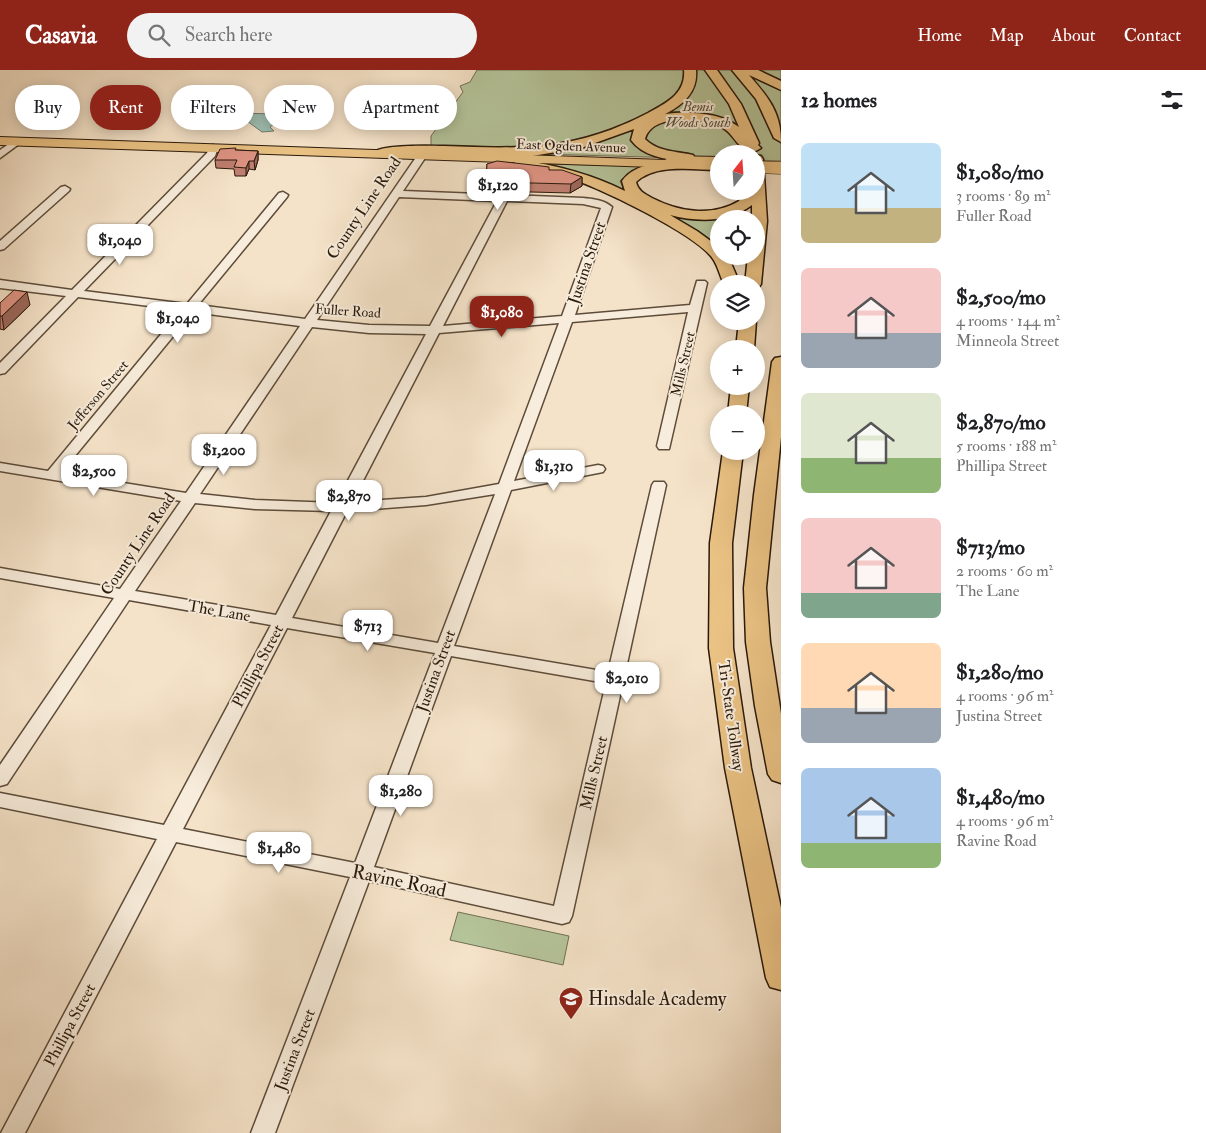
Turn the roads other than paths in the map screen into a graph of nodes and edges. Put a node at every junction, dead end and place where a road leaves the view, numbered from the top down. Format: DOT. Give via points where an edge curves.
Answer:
graph roads {
  1 [pos="690,70"];
  2 [pos="711,70"];
  3 [pos="738,70"];
  4 [pos="748,70"];
  5 [pos="781,86"];
  6 [pos="781,138"];
  7 [pos="211,139"];
  8 [pos="0,141"];
  9 [pos="16,142"];
  10 [pos="744,145"];
  11 [pos="750,145"];
  12 [pos="0,154"];
  13 [pos="380,154"];
  14 [pos="422,155"];
  15 [pos="448,157"];
  16 [pos="710,160"];
  17 [pos="710,161"];
  18 [pos="765,162"];
  19 [pos="781,163"];
  20 [pos="765,164"];
  21 [pos="710,166"];
  22 [pos="710,166"];
  23 [pos="781,168"];
  24 [pos="66,189"];
  25 [pos="394,194"];
  26 [pos="283,195"];
  27 [pos="503,199"];
  28 [pos="747,200"];
  29 [pos="0,247"];
  30 [pos="710,247"];
  31 [pos="701,283"];
  32 [pos="0,284"];
  33 [pos="75,293"];
  34 [pos="190,308"];
  35 [pos="696,308"];
  36 [pos="567,319"];
  37 [pos="309,323"];
  38 [pos="434,330"];
  39 [pos="781,362"];
  40 [pos="0,370"];
  41 [pos="664,446"];
  42 [pos="732,460"];
  43 [pos="0,467"];
  44 [pos="598,468"];
  45 [pos="52,475"];
  46 [pos="659,484"];
  47 [pos="504,487"];
  48 [pos="192,497"];
  49 [pos="341,507"];
  50 [pos="0,573"];
  51 [pos="125,595"];
  52 [pos="281,622"];
  53 [pos="444,649"];
  54 [pos="616,679"];
  55 [pos="7,759"];
  56 [pos="781,774"];
  57 [pos="0,779"];
  58 [pos="0,800"];
  59 [pos="171,834"];
  60 [pos="362,872"];
  61 [pos="562,916"];
  62 [pos="781,978"];
  63 [pos="13,1133"];
  64 [pos="263,1133"];
  1 -- 13 [label="highway" via="687,89 673,104 587,143 524,152 419,150"];
  2 -- 11 [label="highway" via="735,104"];
  3 -- 6 [label="highway" via="762,98"];
  4 -- 5 [label="highway"];
  7 -- 9 [label="main road, East Ogden Avenue" via="172,147"];
  7 -- 13 [label="main road, East Ogden Avenue" via="262,150"];
  7 -- 33 [label="street" via="212,153"];
  8 -- 9 [label="main road, East Ogden Avenue"];
  9 -- 12 [label="street"];
  10 -- 16 [label="highway" via="737,132 726,125 695,117 659,119 639,132 638,140 654,151"];
  13 -- 14 [label="main road, East Ogden Avenue"];
  14 -- 15 [label="main road, East Ogden Avenue"];
  14 -- 17 [label="main road, East Ogden Avenue"];
  14 -- 25 [label="street, County Line Road"];
  15 -- 21 [label="main road, East Ogden Avenue"];
  15 -- 30 [label="highway" via="544,168 593,180"];
  18 -- 19 [label="main road"];
  20 -- 23 [label="main road, bridge"];
  22 -- 28 [label="highway" via="646,170 632,176 629,187 654,205 697,214 735,210"];
  24 -- 29 [label="street"];
  25 -- 27 [label="street"];
  25 -- 37 [label="street, County Line Road"];
  26 -- 34 [label="street, Jefferson Street"];
  27 -- 36 [label="street, Justina Street" via="583,201 607,207"];
  27 -- 38 [label="street, Phillipa Street"];
  31 -- 35 [label="street, Mills Street"];
  32 -- 33 [label="street, Fuller Road"];
  33 -- 34 [label="street, Fuller Road"];
  33 -- 40 [label="street"];
  34 -- 37 [label="street, Fuller Road"];
  34 -- 45 [label="street, Jefferson Street"];
  35 -- 36 [label="street, Fuller Road"];
  35 -- 41 [label="street, Mills Street"];
  36 -- 38 [label="street, Fuller Road"];
  36 -- 47 [label="street, Justina Street"];
  37 -- 38 [label="street, Fuller Road" via="369,329"];
  37 -- 48 [label="street, County Line Road"];
  38 -- 49 [label="street, Phillipa Street"];
  39 -- 56 [label="highway" via="755,588 759,651"];
  42 -- 62 [label="highway, Tri-State Tollway" via="721,542 721,648 738,768"];
  43 -- 45 [label="street"];
  44 -- 47 [label="street"];
  45 -- 48 [label="street"];
  46 -- 54 [label="street, Mills Street"];
  47 -- 49 [label="street" via="417,502"];
  47 -- 53 [label="street, Justina Street"];
  48 -- 49 [label="street" via="274,506"];
  48 -- 51 [label="street, County Line Road"];
  49 -- 52 [label="street, Phillipa Street"];
  50 -- 51 [label="street, The Lane"];
  51 -- 52 [label="street, The Lane"];
  51 -- 55 [label="street, County Line Road"];
  52 -- 53 [label="street, The Lane"];
  52 -- 59 [label="street, Phillipa Street"];
  53 -- 54 [label="street, The Lane"];
  53 -- 60 [label="street, Justina Street"];
  54 -- 61 [label="street, Mills Street"];
  55 -- 57 [label="street, County Line Road"];
  58 -- 59 [label="street, Ravine Road"];
  59 -- 60 [label="street, Ravine Road"];
  59 -- 63 [label="street, Phillipa Street"];
  60 -- 61 [label="street, Ravine Road"];
  60 -- 64 [label="street, Justina Street"];
}
